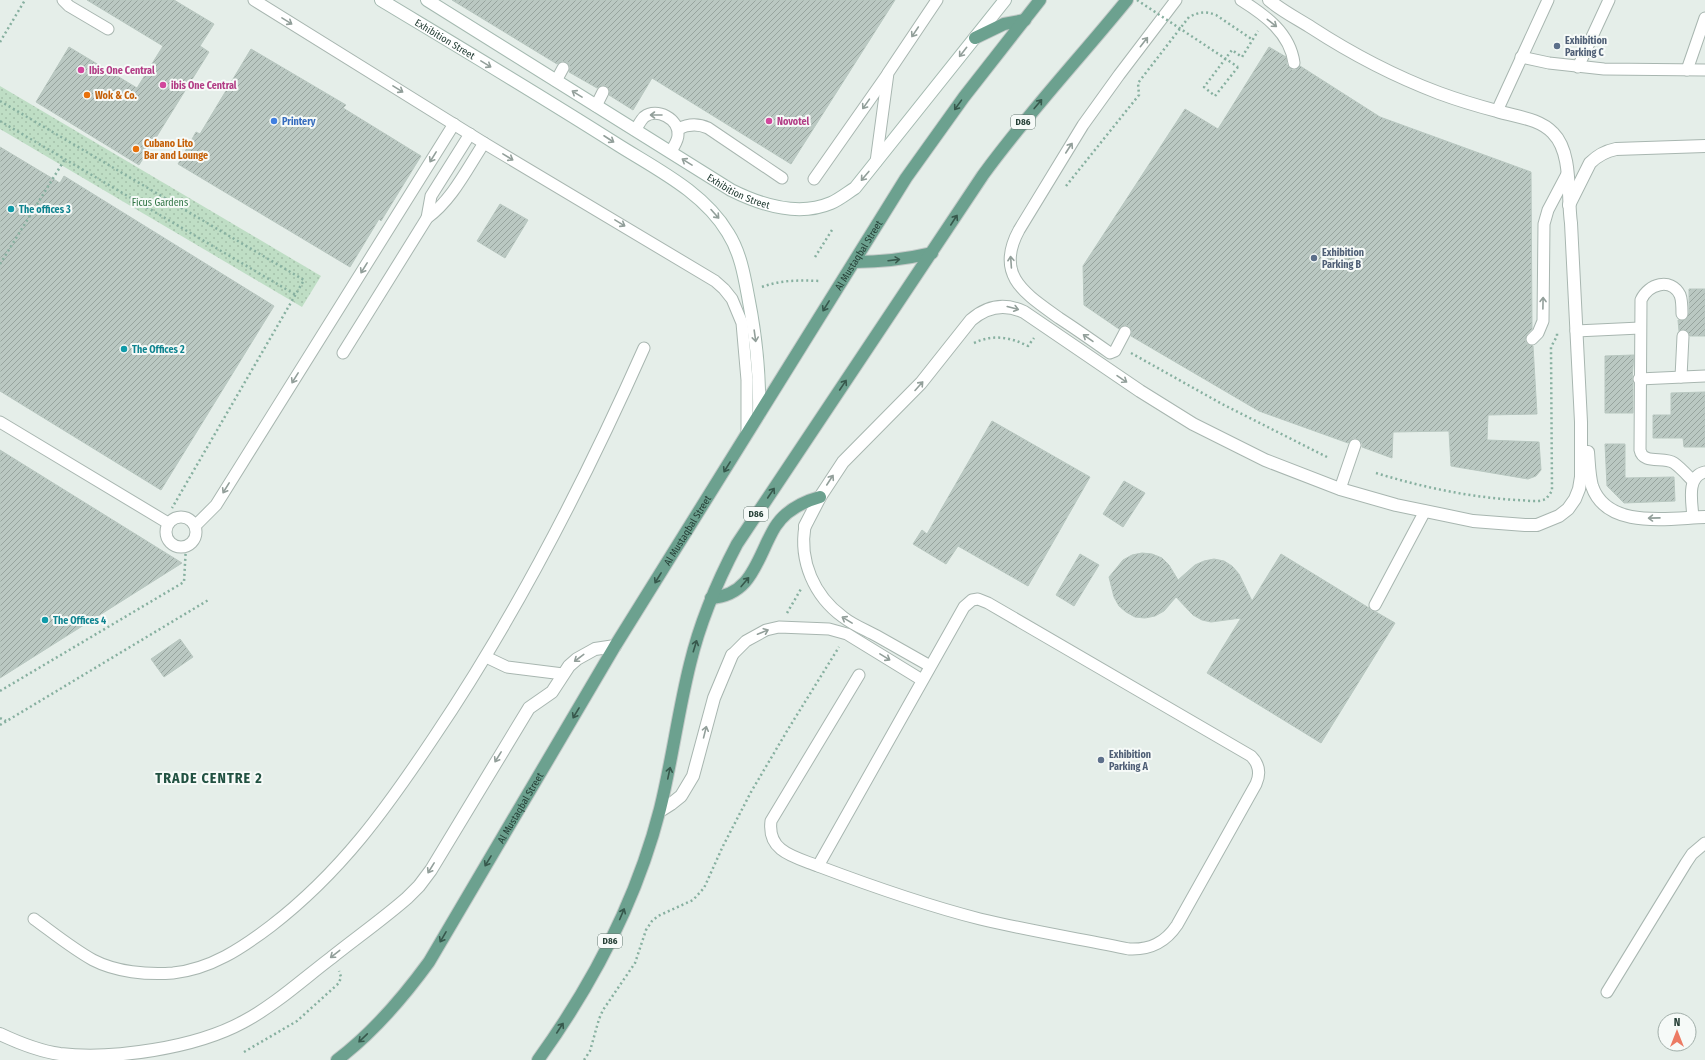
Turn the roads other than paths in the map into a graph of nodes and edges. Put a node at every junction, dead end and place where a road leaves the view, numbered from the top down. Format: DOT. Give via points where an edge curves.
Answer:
graph roads {
  1 [pos="63,0"];
  2 [pos="254,0"];
  3 [pos="381,0"];
  4 [pos="427,0"];
  5 [pos="937,0"];
  6 [pos="1005,0"];
  7 [pos="1040,0"];
  8 [pos="1127,0"];
  9 [pos="1176,0"];
  10 [pos="1240,0"];
  11 [pos="1269,0"];
  12 [pos="1548,0"];
  13 [pos="1608,0"];
  14 [pos="1705,18"];
  15 [pos="1026,20"];
  16 [pos="108,29"];
  17 [pos="975,38"];
  18 [pos="1521,57"];
  19 [pos="1294,63"];
  20 [pos="1578,67"];
  21 [pos="563,68"];
  22 [pos="1687,70"];
  23 [pos="1705,70"];
  24 [pos="888,72"];
  25 [pos="556,81"];
  26 [pos="603,92"];
  27 [pos="596,106"];
  28 [pos="1497,111"];
  29 [pos="454,124"];
  30 [pos="678,129"];
  31 [pos="635,130"];
  32 [pos="470,134"];
  33 [pos="484,143"];
  34 [pos="1705,146"];
  35 [pos="671,152"];
  36 [pos="876,162"];
  37 [pos="1567,174"];
  38 [pos="782,178"];
  39 [pos="814,179"];
  40 [pos="1569,206"];
  41 [pos="427,218"];
  42 [pos="932,253"];
  43 [pos="855,262"];
  44 [pos="1682,314"];
  45 [pos="1640,328"];
  46 [pos="1576,331"];
  47 [pos="1125,332"];
  48 [pos="1683,336"];
  49 [pos="1532,339"];
  50 [pos="644,348"];
  51 [pos="342,353"];
  52 [pos="1705,376"];
  53 [pos="1681,377"];
  54 [pos="1639,379"];
  55 [pos="759,414"];
  56 [pos="0,422"];
  57 [pos="1581,422"];
  58 [pos="747,434"];
  59 [pos="1355,445"];
  60 [pos="1705,472"];
  61 [pos="1693,481"];
  62 [pos="1340,489"];
  63 [pos="820,497"];
  64 [pos="1425,512"];
  65 [pos="1699,517"];
  66 [pos="166,522"];
  67 [pos="195,526"];
  68 [pos="805,526"];
  69 [pos="711,598"];
  70 [pos="1375,605"];
  71 [pos="615,646"];
  72 [pos="732,655"];
  73 [pos="486,657"];
  74 [pos="930,666"];
  75 [pos="563,674"];
  76 [pos="859,675"];
  77 [pos="922,680"];
  78 [pos="660,811"];
  79 [pos="1705,843"];
  80 [pos="818,866"];
  81 [pos="34,919"];
  82 [pos="1607,992"];
  83 [pos="0,1034"];
  84 [pos="337,1060"];
  85 [pos="538,1060"];
  1 -- 16 [label="lane" via="68,6"];
  2 -- 29 [label="lane, one-way"];
  3 -- 55 [label="street, Exhibition Street, one-way" via="588,126 697,197 720,220 741,262 748,292 757,345"];
  4 -- 25 [label="street, Exhibition Street"];
  5 -- 24 [label="lane, one-way"];
  6 -- 17 [label="street, Exhibition Street"];
  7 -- 15 [label="main road, Al Mustaqbal Street"];
  42 -- 8 [label="main road, D86, one-way" via="1009,139"];
  47 -- 9 [label="lane, one-way" via="1119,346 1110,353 1027,295 1012,270 1011,249 1019,230 1084,125 1119,74"];
  10 -- 19 [label="lane, one-way" via="1283,34 1289,44"];
  11 -- 28 [label="street" via="1366,60 1439,93"];
  12 -- 18 [label="lane"];
  13 -- 20 [label="lane"];
  14 -- 22 [label="lane"];
  15 -- 17 [label="main road" via="1004,24"];
  15 -- 43 [label="main road, Al Mustaqbal Street, one-way" via="934,137"];
  17 -- 36 [label="street, Exhibition Street, one-way"];
  18 -- 20 [label="lane"];
  18 -- 28 [label="lane"];
  20 -- 22 [label="lane"];
  21 -- 25 [label="lane"];
  22 -- 23 [label="lane"];
  24 -- 36 [label="lane"];
  24 -- 39 [label="lane, one-way"];
  27 -- 25 [label="street, Exhibition Street, one-way"];
  26 -- 27 [label="lane"];
  27 -- 31 [label="street, Exhibition Street"];
  28 -- 37 [label="street" via="1533,120 1553,133 1564,152"];
  29 -- 32 [label="lane"];
  29 -- 67 [label="lane, one-way" via="216,504"];
  30 -- 31 [label="lane, one-way" via="670,118 655,114 644,117"];
  30 -- 35 [label="lane" via="678,137"];
  30 -- 38 [label="lane" via="693,124 708,128"];
  31 -- 35 [label="street, Exhibition Street"];
  32 -- 33 [label="lane"];
  32 -- 41 [label="lane" via="431,196"];
  33 -- 41 [label="lane" via="446,201"];
  33 -- 58 [label="lane, one-way" via="705,273 724,289 732,299 742,323 747,380"];
  34 -- 40 [label="street" via="1608,150 1590,163"];
  36 -- 35 [label="street, Exhibition Street, one-way" via="855,188 832,203 790,209 746,198"];
  37 -- 40 [label="street"];
  49 -- 37 [label="lane, one-way" via="1543,321 1546,217"];
  40 -- 46 [label="street" via="1573,241"];
  41 -- 51 [label="lane"];
  43 -- 42 [label="main road, one-way" via="907,259"];
  69 -- 42 [label="main road, D86, one-way" via="750,523"];
  43 -- 55 [label="main road, Al Mustaqbal Street, one-way"];
  44 -- 45 [label="lane" via="1680,295 1674,288 1668,285 1654,285 1648,288 1640,300"];
  45 -- 46 [label="lane"];
  45 -- 54 [label="lane"];
  46 -- 57 [label="street"];
  48 -- 53 [label="lane"];
  50 -- 73 [label="lane" via="573,502"];
  52 -- 53 [label="lane"];
  53 -- 54 [label="lane"];
  54 -- 61 [label="lane" via="1641,454 1646,458 1670,461"];
  55 -- 58 [label="main road, Al Mustaqbal Street"];
  56 -- 66 [label="lane"];
  57 -- 64 [label="street" via="1579,489 1571,504 1559,516 1537,525 1525,525 1473,521"];
  65 -- 57 [label="street, one-way" via="1636,519 1619,514 1605,505 1592,486"];
  58 -- 71 [label="main road, Al Mustaqbal Street, one-way"];
  59 -- 62 [label="lane"];
  60 -- 61 [label="lane"];
  61 -- 65 [label="lane" via="1692,503"];
  63 -- 62 [label="street, one-way" via="843,462 921,383 971,320 979,313 998,306 1016,308 1024,312 1192,424 1265,460"];
  62 -- 64 [label="street"];
  63 -- 68 [label="street"];
  69 -- 63 [label="main road, one-way" via="730,594 742,586 751,575 782,518 799,504"];
  64 -- 70 [label="lane"];
  66 -- 67 [label="lane" via="176,517 184,517 189,518"];
  66 -- 67 [label="lane" via="169,541 177,546 186,546 194,540"];
  74 -- 68 [label="lane, one-way" via="844,618 823,598 815,586 806,562 803,538"];
  78 -- 69 [label="main road, D86, one-way" via="690,662"];
  71 -- 75 [label="street, one-way" via="605,646 585,653"];
  71 -- 84 [label="main road, Al Mustaqbal Street, one-way" via="429,962 389,1012 361,1041"];
  72 -- 77 [label="lane, one-way" via="746,641 766,630 779,627 829,629 847,634"];
  78 -- 72 [label="street, one-way" via="681,796 694,776 714,698"];
  73 -- 75 [label="lane" via="508,667"];
  73 -- 81 [label="lane" via="442,726 369,830 343,861 284,916 234,952 215,962 180,971 132,972 93,960"];
  74 -- 77 [label="lane"];
  74 -- 80 [label="lane" via="964,607 972,600 983,600 1250,756 1258,766 1258,778 1177,925 1166,939 1149,948 1129,949 979,918 922,903"];
  75 -- 83 [label="street, one-way" via="552,692 534,704 525,714 419,886 394,910 276,1001 243,1022 203,1040 170,1048 80,1056 38,1050"];
  76 -- 80 [label="lane" via="771,821 771,834 782,851"];
  77 -- 80 [label="lane"];
  85 -- 78 [label="main road, D86, one-way" via="576,1004 616,928 633,889"];
  79 -- 82 [label="lane" via="1686,863"];
}
